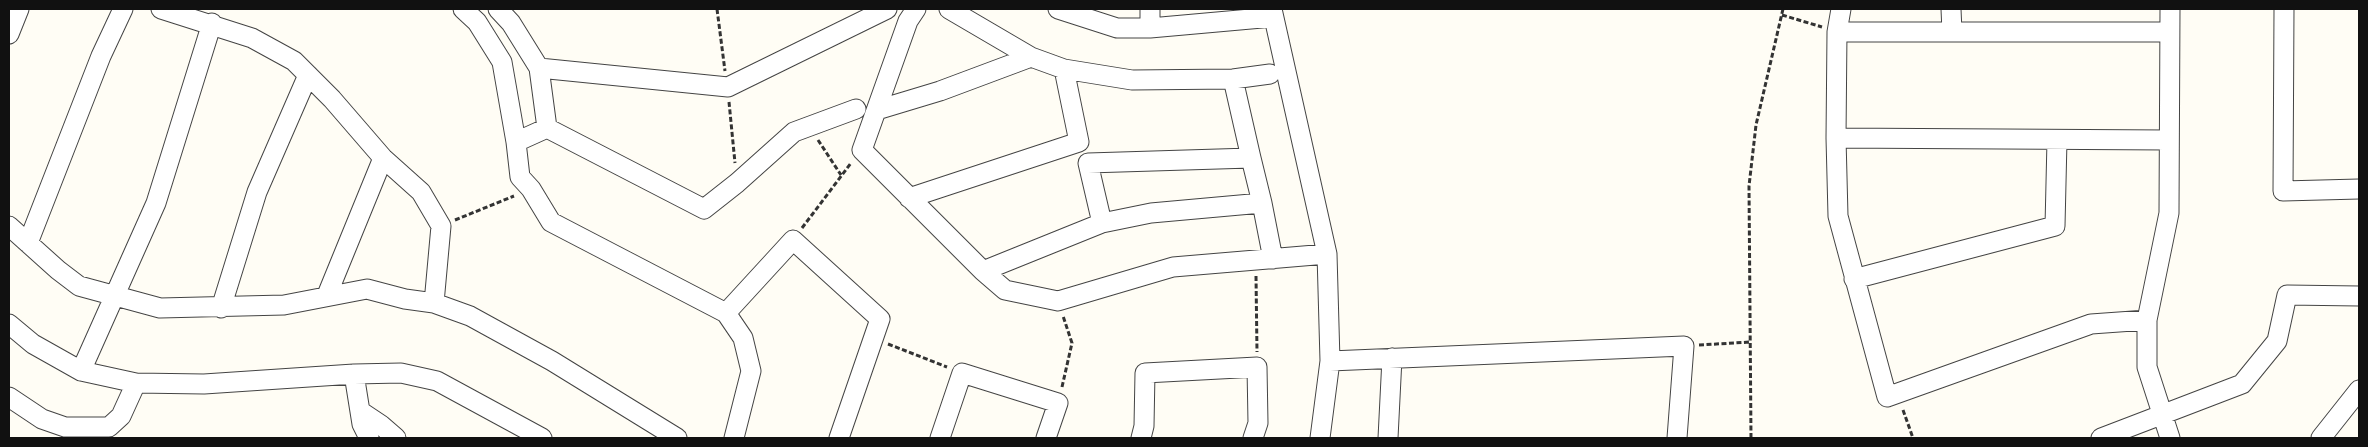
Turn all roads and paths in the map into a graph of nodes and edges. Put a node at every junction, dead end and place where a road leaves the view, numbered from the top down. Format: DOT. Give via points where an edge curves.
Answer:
graph roads {
  1 [pos="19,9"];
  2 [pos="123,9"];
  3 [pos="161,9"];
  4 [pos="463,9"];
  5 [pos="498,9"];
  6 [pos="887,9"];
  7 [pos="916,9"];
  8 [pos="949,9"];
  9 [pos="1058,9"];
  10 [pos="1150,9"];
  11 [pos="1783,9"];
  12 [pos="1841,9"];
  13 [pos="1951,9"];
  14 [pos="2170,9"];
  15 [pos="2284,9"];
  16 [pos="1272,13"];
  17 [pos="1782,15"];
  18 [pos="212,23"];
  19 [pos="1150,28"];
  20 [pos="1837,32"];
  21 [pos="1952,32"];
  22 [pos="2168,32"];
  23 [pos="9,34"];
  24 [pos="1031,57"];
  25 [pos="539,68"];
  26 [pos="1064,69"];
  27 [pos="1270,74"];
  28 [pos="308,75"];
  29 [pos="1234,79"];
  30 [pos="856,109"];
  31 [pos="877,110"];
  32 [pos="809,126"];
  33 [pos="547,128"];
  34 [pos="1836,138"];
  35 [pos="2057,140"];
  36 [pos="2168,140"];
  37 [pos="516,142"];
  38 [pos="1078,142"];
  39 [pos="383,158"];
  40 [pos="1251,158"];
  41 [pos="1088,163"];
  42 [pos="841,175"];
  43 [pos="531,189"];
  44 [pos="2359,189"];
  45 [pos="909,198"];
  46 [pos="1262,203"];
  47 [pos="1102,222"];
  48 [pos="9,226"];
  49 [pos="441,226"];
  50 [pos="28,243"];
  51 [pos="1327,254"];
  52 [pos="1264,260"];
  53 [pos="982,271"];
  54 [pos="1854,279"];
  55 [pos="113,295"];
  56 [pos="327,295"];
  57 [pos="2359,296"];
  58 [pos="1058,301"];
  59 [pos="434,303"];
  60 [pos="221,308"];
  61 [pos="726,312"];
  62 [pos="2147,320"];
  63 [pos="9,324"];
  64 [pos="873,339"];
  65 [pos="1751,342"];
  66 [pos="1684,346"];
  67 [pos="1392,358"];
  68 [pos="1330,361"];
  69 [pos="1257,367"];
  70 [pos="81,371"];
  71 [pos="962,373"];
  72 [pos="354,374"];
  73 [pos="136,383"];
  74 [pos="2359,390"];
  75 [pos="1897,395"];
  76 [pos="9,397"];
  77 [pos="1058,403"];
  78 [pos="360,411"];
  79 [pos="2161,414"];
  80 [pos="121,416"];
  81 [pos="115,438"];
  82 [pos="369,438"];
  83 [pos="396,438"];
  84 [pos="542,438"];
  85 [pos="677,438"];
  86 [pos="734,438"];
  87 [pos="839,438"];
  88 [pos="940,438"];
  89 [pos="1046,438"];
  90 [pos="1141,438"];
  91 [pos="1253,438"];
  92 [pos="1320,438"];
  93 [pos="1388,438"];
  94 [pos="1676,438"];
  95 [pos="1751,438"];
  96 [pos="1913,438"];
  97 [pos="2100,438"];
  98 [pos="2170,438"];
  99 [pos="2321,438"];
  1 -- 23 [label="street"];
  2 -- 50 [label="street" via="101,56"];
  3 -- 18 [label="street"];
  4 -- 37 [label="street" via="477,22 502,62"];
  5 -- 25 [label="street" via="511,23"];
  6 -- 25 [label="street" via="728,87"];
  7 -- 31 [label="street" via="908,21"];
  8 -- 24 [label="street"];
  9 -- 19 [label="street" via="1117,28"];
  10 -- 19 [label="street"];
  11 -- 17 [label="path"];
  12 -- 20 [label="street"];
  13 -- 21 [label="street"];
  14 -- 22 [label="street"];
  15 -- 44 [label="street" via="2283,191"];
  16 -- 19 [label="street"];
  16 -- 51 [label="street"];
  17 -- 20 [label="path"];
  17 -- 65 [label="path" via="1756,125 1748,186"];
  18 -- 28 [label="street" via="252,38 294,61"];
  18 -- 55 [label="street" via="156,203"];
  20 -- 21 [label="street"];
  20 -- 34 [label="street"];
  21 -- 22 [label="street"];
  22 -- 36 [label="street"];
  24 -- 26 [label="street"];
  24 -- 31 [label="street" via="940,91"];
  25 -- 33 [label="street"];
  26 -- 29 [label="street" via="1132,80"];
  26 -- 38 [label="street"];
  27 -- 29 [label="street"];
  28 -- 39 [label="street"];
  28 -- 60 [label="street" via="258,192"];
  29 -- 40 [label="street"];
  30 -- 32 [label="street"];
  31 -- 45 [label="street" via="862,150"];
  32 -- 33 [label="street" via="794,132 704,209"];
  32 -- 42 [label="path"];
  33 -- 37 [label="street"];
  34 -- 35 [label="street"];
  34 -- 54 [label="street" via="1838,216"];
  35 -- 36 [label="street"];
  35 -- 54 [label="street" via="2055,226"];
  36 -- 62 [label="street" via="2169,213"];
  37 -- 43 [label="street" via="520,177"];
  38 -- 41 [label="street"];
  38 -- 45 [label="street"];
  39 -- 49 [label="street" via="421,192"];
  39 -- 56 [label="street"];
  40 -- 41 [label="street"];
  40 -- 46 [label="street"];
  41 -- 47 [label="street"];
  43 -- 49 [label="path"];
  43 -- 61 [label="street" via="551,222"];
  45 -- 53 [label="street"];
  46 -- 47 [label="street" via="1151,213"];
  46 -- 52 [label="street"];
  47 -- 53 [label="street"];
  48 -- 50 [label="street"];
  49 -- 59 [label="street"];
  50 -- 55 [label="street" via="79,286"];
  51 -- 52 [label="street"];
  51 -- 68 [label="street"];
  52 -- 58 [label="street" via="1173,267"];
  52 -- 69 [label="path"];
  53 -- 58 [label="street" via="1005,290"];
  54 -- 75 [label="street" via="1887,397"];
  55 -- 60 [label="street" via="160,308"];
  55 -- 70 [label="street"];
  56 -- 59 [label="street" via="367,288"];
  56 -- 60 [label="street" via="284,306"];
  57 -- 79 [label="street" via="2287,295 2277,342 2242,384"];
  58 -- 77 [label="path" via="1072,343"];
  59 -- 85 [label="street" via="470,316 538,353"];
  61 -- 64 [label="street" via="793,240 880,319"];
  61 -- 86 [label="street" via="743,338 751,372"];
  62 -- 75 [label="street" via="2091,324"];
  62 -- 79 [label="street" via="2147,367"];
  63 -- 70 [label="street" via="33,344"];
  64 -- 71 [label="path"];
  64 -- 87 [label="street"];
  65 -- 66 [label="path"];
  65 -- 95 [label="path"];
  66 -- 67 [label="street"];
  66 -- 94 [label="street"];
  67 -- 68 [label="street"];
  67 -- 93 [label="street"];
  68 -- 92 [label="street"];
  69 -- 90 [label="street" via="1145,373"];
  69 -- 91 [label="street" via="1258,423"];
  70 -- 73 [label="street"];
  71 -- 77 [label="street"];
  71 -- 88 [label="street"];
  72 -- 73 [label="street" via="204,384"];
  72 -- 78 [label="street"];
  72 -- 84 [label="street" via="401,373 438,381"];
  73 -- 80 [label="street"];
  74 -- 99 [label="street"];
  75 -- 96 [label="path"];
  76 -- 80 [label="street" via="42,419 65,427 109,427"];
  77 -- 89 [label="street"];
  78 -- 82 [label="street"];
  78 -- 83 [label="street"];
  79 -- 97 [label="street"];
  79 -- 98 [label="street"];
  80 -- 81 [label="street"];
}
